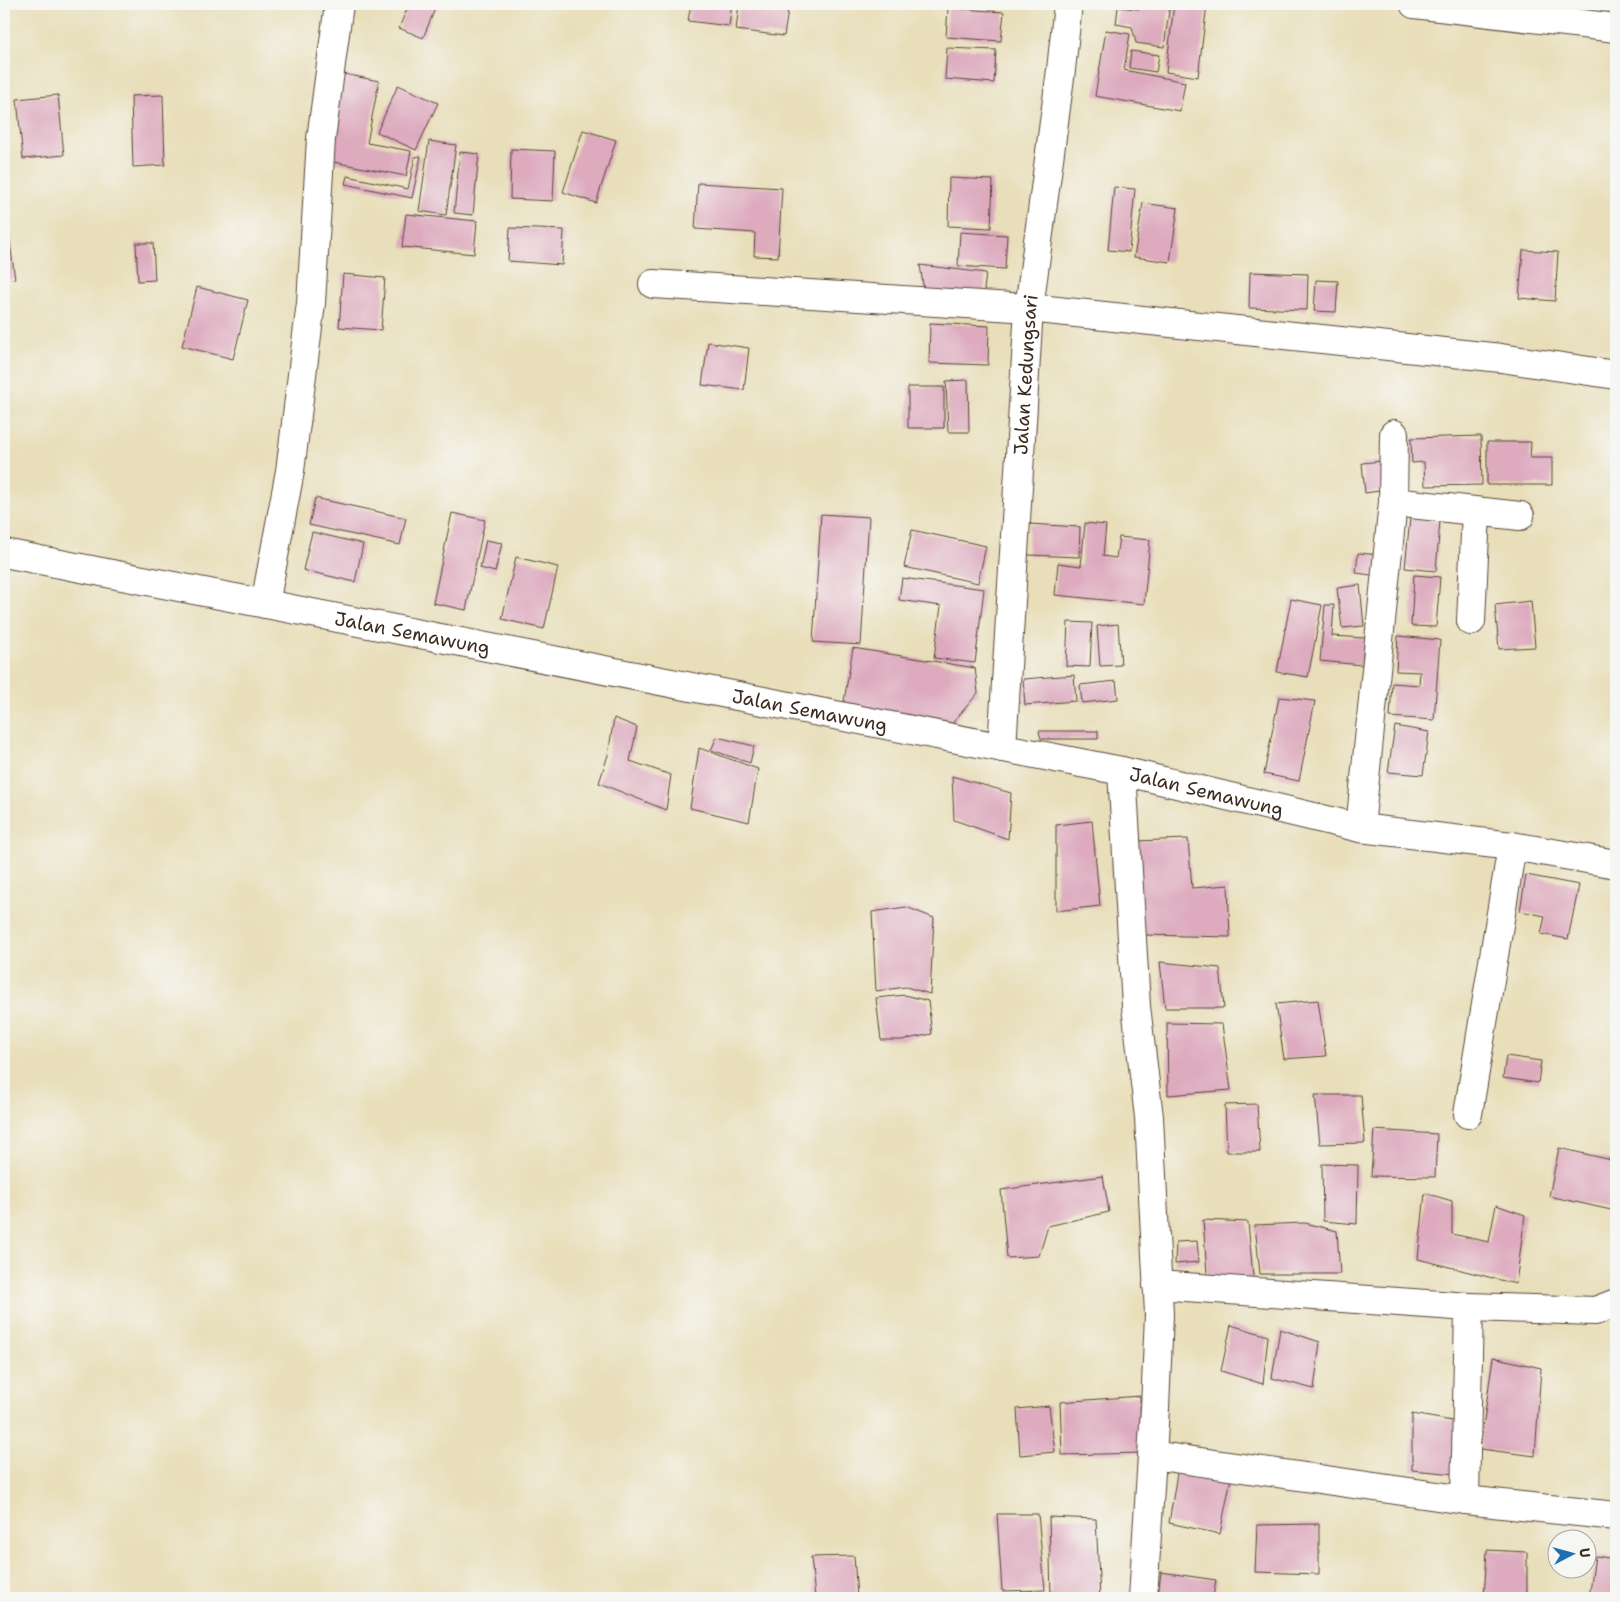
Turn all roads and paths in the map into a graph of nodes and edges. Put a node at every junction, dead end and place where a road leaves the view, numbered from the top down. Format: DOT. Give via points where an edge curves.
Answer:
graph roads {
  1 [pos="339,4"];
  2 [pos="1068,4"];
  3 [pos="1414,4"];
  4 [pos="1616,28"];
  5 [pos="653,284"];
  6 [pos="1029,308"];
  7 [pos="1616,375"];
  8 [pos="1394,434"];
  9 [pos="1393,502"];
  10 [pos="1476,512"];
  11 [pos="1520,516"];
  12 [pos="4,553"];
  13 [pos="265,604"];
  14 [pos="1471,621"];
  15 [pos="1002,748"];
  16 [pos="1122,771"];
  17 [pos="1360,828"];
  18 [pos="1512,846"];
  19 [pos="1616,864"];
  20 [pos="1468,1114"];
  21 [pos="1157,1285"];
  22 [pos="1616,1303"];
  23 [pos="1470,1307"];
  24 [pos="1152,1455"];
  25 [pos="1465,1500"];
  26 [pos="1616,1516"];
  27 [pos="1143,1598"];
  1 -- 13 [label="street" via="321,140 312,303 290,471"];
  2 -- 6 [label="street, Jalan Kedungsari"];
  3 -- 4 [label="street"];
  5 -- 6 [label="street"];
  6 -- 7 [label="street" via="1502,358"];
  6 -- 15 [label="street, Jalan Kedungsari"];
  8 -- 9 [label="street"];
  9 -- 10 [label="street"];
  9 -- 17 [label="street"];
  10 -- 11 [label="street"];
  10 -- 14 [label="street"];
  12 -- 13 [label="street, Jalan Semawung"];
  13 -- 15 [label="street, Jalan Semawung"];
  15 -- 16 [label="street, Jalan Semawung"];
  16 -- 17 [label="street, Jalan Semawung"];
  16 -- 21 [label="street" via="1136,1006 1149,1117"];
  17 -- 18 [label="street, Jalan Semawung"];
  18 -- 19 [label="street, Jalan Semawung"];
  18 -- 20 [label="street"];
  21 -- 23 [label="street"];
  21 -- 24 [label="street" via="1159,1314"];
  22 -- 23 [label="street" via="1595,1311"];
  23 -- 25 [label="street"];
  24 -- 25 [label="street"];
  24 -- 27 [label="street"];
  25 -- 26 [label="street"];
}
